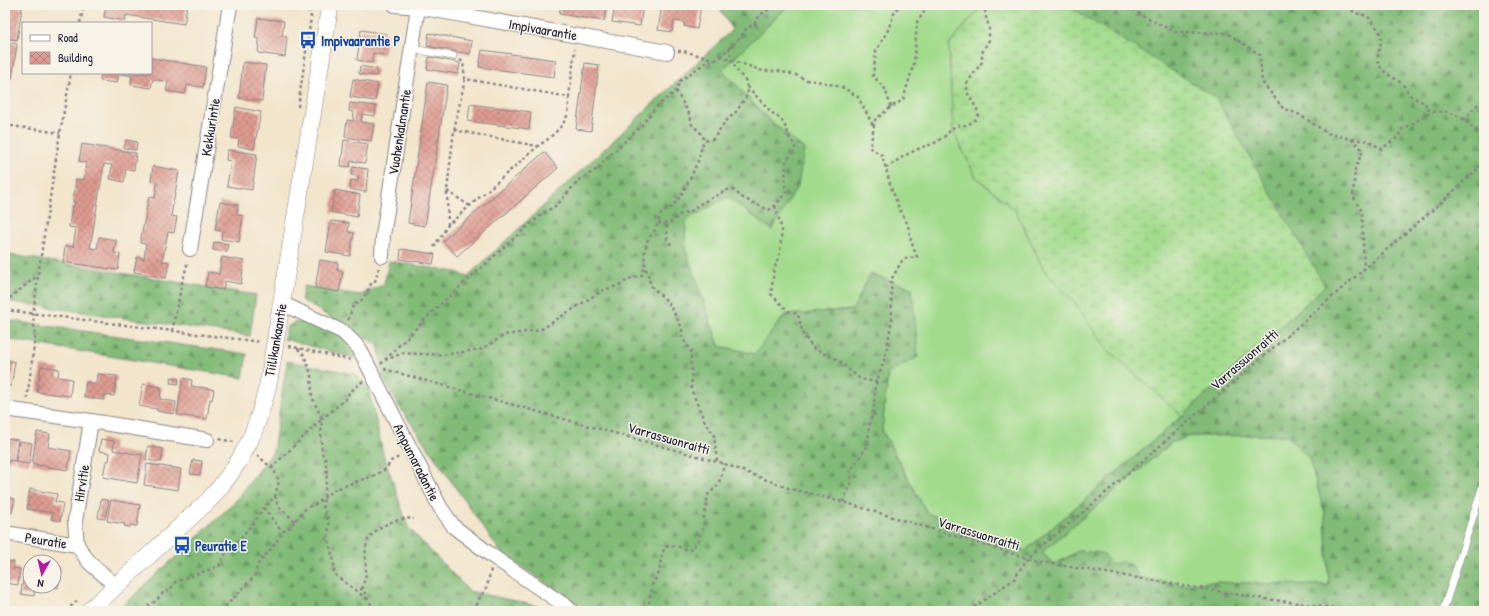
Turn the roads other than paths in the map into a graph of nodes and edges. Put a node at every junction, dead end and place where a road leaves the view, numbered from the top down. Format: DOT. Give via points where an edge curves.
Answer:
graph roads {
  1 [pos="230,5"];
  2 [pos="330,5"];
  3 [pos="395,5"];
  4 [pos="418,7"];
  5 [pos="412,49"];
  6 [pos="667,52"];
  7 [pos="453,56"];
  8 [pos="190,249"];
  9 [pos="382,256"];
  10 [pos="281,304"];
  11 [pos="5,409"];
  12 [pos="91,421"];
  13 [pos="206,440"];
  14 [pos="1484,482"];
  15 [pos="5,533"];
  16 [pos="77,545"];
  17 [pos="116,586"];
  18 [pos="85,605"];
  19 [pos="571,611"];
  20 [pos="1443,611"];
  1 -- 8 [label="street, Kekkurintie"];
  2 -- 10 [label="street, Tiilikankaantie"];
  3 -- 4 [label="street, Impivaarantie"];
  4 -- 5 [label="street, Vuohenkalmantie"];
  4 -- 6 [label="street, Impivaarantie"];
  5 -- 7 [label="lane"];
  5 -- 9 [label="street, Vuohenkalmantie"];
  10 -- 17 [label="street, Tiilikankaantie" via="263,404 254,432 243,446 233,471 210,500"];
  10 -- 19 [label="street, Ampumaradantie" via="344,332 359,348 373,368 440,507 454,527"];
  11 -- 12 [label="street"];
  12 -- 13 [label="street"];
  12 -- 16 [label="street, Hirvitie" via="75,521"];
  14 -- 20 [label="lane"];
  15 -- 16 [label="street, Peuratie"];
  16 -- 17 [label="street, Peuratie" via="89,562"];
  17 -- 18 [label="street, Tiilikankaantie"];
}
